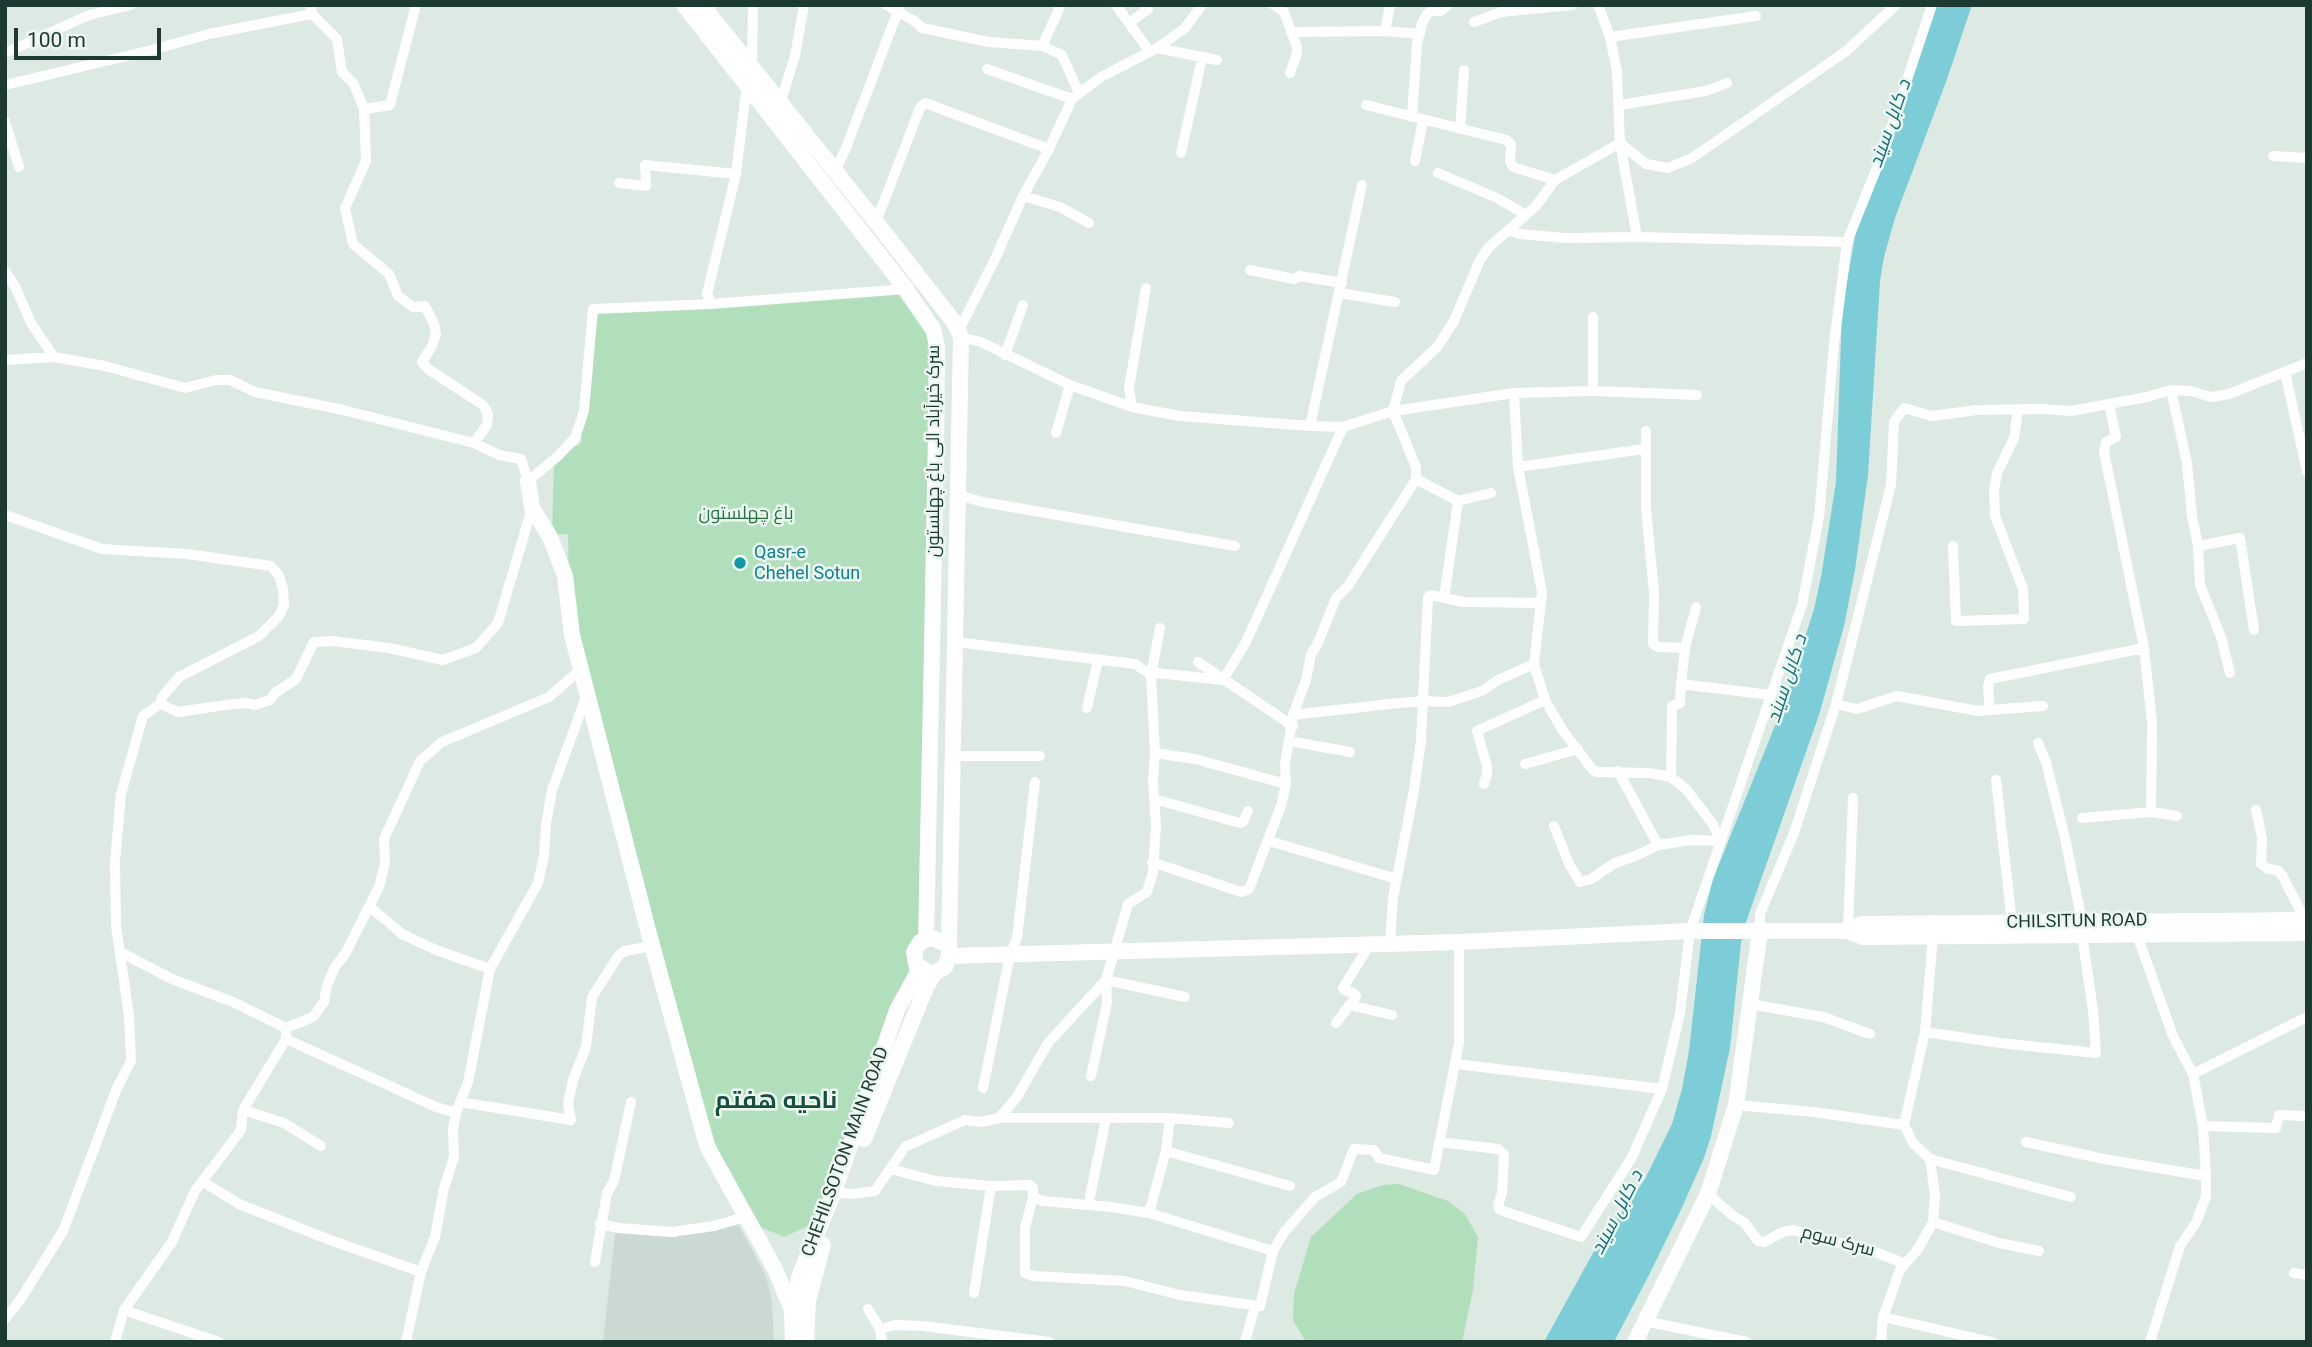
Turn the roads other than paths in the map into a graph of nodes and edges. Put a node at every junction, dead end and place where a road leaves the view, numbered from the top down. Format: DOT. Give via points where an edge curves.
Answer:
graph roads {
  1 [pos="131,5"];
  2 [pos="416,5"];
  3 [pos="684,5"];
  4 [pos="702,5"];
  5 [pos="753,5"];
  6 [pos="804,5"];
  7 [pos="886,5"];
  8 [pos="1061,5"];
  9 [pos="1116,5"];
  10 [pos="1202,5"];
  11 [pos="1274,5"];
  12 [pos="1390,5"];
  13 [pos="1448,5"];
  14 [pos="1573,5"];
  15 [pos="1598,5"];
  16 [pos="1896,5"];
  17 [pos="1932,5"];
  18 [pos="899,8"];
  19 [pos="1148,9"];
  20 [pos="312,10"];
  21 [pos="1756,16"];
  22 [pos="1474,22"];
  23 [pos="1129,23"];
  24 [pos="1385,31"];
  25 [pos="1291,32"];
  26 [pos="1420,34"];
  27 [pos="1610,37"];
  28 [pos="1042,46"];
  29 [pos="1154,50"];
  30 [pos="5,53"];
  31 [pos="1202,58"];
  32 [pos="1217,60"];
  33 [pos="752,68"];
  34 [pos="987,69"];
  35 [pos="1464,70"];
  36 [pos="1290,73"];
  37 [pos="1727,83"];
  38 [pos="5,85"];
  39 [pos="746,87"];
  40 [pos="1076,96"];
  41 [pos="1366,105"];
  42 [pos="1619,105"];
  43 [pos="364,109"];
  44 [pos="776,111"];
  45 [pos="1418,118"];
  46 [pos="5,122"];
  47 [pos="1460,129"];
  48 [pos="1620,142"];
  49 [pos="1049,149"];
  50 [pos="1181,153"];
  51 [pos="2273,156"];
  52 [pos="2307,158"];
  53 [pos="1415,160"];
  54 [pos="19,167"];
  55 [pos="835,172"];
  56 [pos="1438,173"];
  57 [pos="736,174"];
  58 [pos="1555,180"];
  59 [pos="619,183"];
  60 [pos="1362,185"];
  61 [pos="1023,195"];
  62 [pos="1526,215"];
  63 [pos="876,222"];
  64 [pos="1089,223"];
  65 [pos="1510,230"];
  66 [pos="1637,237"];
  67 [pos="1847,243"];
  68 [pos="1250,270"];
  69 [pos="5,271"];
  70 [pos="1146,288"];
  71 [pos="1341,288"];
  72 [pos="906,289"];
  73 [pos="1395,302"];
  74 [pos="711,304"];
  75 [pos="1023,305"];
  76 [pos="1592,317"];
  77 [pos="960,334"];
  78 [pos="1005,355"];
  79 [pos="54,356"];
  80 [pos="5,360"];
  81 [pos="2307,363"];
  82 [pos="2285,372"];
  83 [pos="1070,386"];
  84 [pos="2171,390"];
  85 [pos="1593,391"];
  86 [pos="1514,393"];
  87 [pos="1697,395"];
  88 [pos="2109,404"];
  89 [pos="1132,407"];
  90 [pos="2018,410"];
  91 [pos="1393,411"];
  92 [pos="1310,426"];
  93 [pos="1343,427"];
  94 [pos="1646,431"];
  95 [pos="1056,433"];
  96 [pos="474,443"];
  97 [pos="1644,449"];
  98 [pos="1518,467"];
  99 [pos="2307,471"];
  100 [pos="1416,479"];
  101 [pos="528,481"];
  102 [pos="1491,492"];
  103 [pos="958,495"];
  104 [pos="1458,501"];
  105 [pos="532,508"];
  106 [pos="5,515"];
  107 [pos="1235,545"];
  108 [pos="1953,546"];
  109 [pos="2198,546"];
  110 [pos="1444,598"];
  111 [pos="1540,603"];
  112 [pos="1696,607"];
  113 [pos="1160,628"];
  114 [pos="2254,630"];
  115 [pos="956,642"];
  116 [pos="1685,648"];
  117 [pos="2144,648"];
  118 [pos="1098,660"];
  119 [pos="1198,662"];
  120 [pos="1534,664"];
  121 [pos="582,668"];
  122 [pos="2230,673"];
  123 [pos="1151,675"];
  124 [pos="1223,680"];
  125 [pos="1682,684"];
  126 [pos="588,691"];
  127 [pos="1770,695"];
  128 [pos="1545,700"];
  129 [pos="1423,701"];
  130 [pos="160,704"];
  131 [pos="1836,704"];
  132 [pos="2043,706"];
  133 [pos="1087,708"];
  134 [pos="1990,710"];
  135 [pos="1293,721"];
  136 [pos="1289,741"];
  137 [pos="2038,743"];
  138 [pos="1577,749"];
  139 [pos="1350,752"];
  140 [pos="1155,753"];
  141 [pos="953,756"];
  142 [pos="1040,756"];
  143 [pos="1525,764"];
  144 [pos="1618,771"];
  145 [pos="1671,777"];
  146 [pos="1996,780"];
  147 [pos="1035,782"];
  148 [pos="1286,784"];
  149 [pos="1484,784"];
  150 [pos="1154,799"];
  151 [pos="1853,799"];
  152 [pos="2256,810"];
  153 [pos="1248,811"];
  154 [pos="2151,812"];
  155 [pos="2177,816"];
  156 [pos="2082,818"];
  157 [pos="1554,826"];
  158 [pos="1269,841"];
  159 [pos="1721,841"];
  160 [pos="1658,845"];
  161 [pos="1152,862"];
  162 [pos="1398,879"];
  163 [pos="369,906"];
  164 [pos="2012,923"];
  165 [pos="2306,924"];
  166 [pos="2082,928"];
  167 [pos="1754,930"];
  168 [pos="1694,931"];
  169 [pos="1848,931"];
  170 [pos="2137,935"];
  171 [pos="1933,936"];
  172 [pos="926,939"];
  173 [pos="1459,942"];
  174 [pos="1370,944"];
  175 [pos="1390,944"];
  176 [pos="652,946"];
  177 [pos="949,950"];
  178 [pos="1115,951"];
  179 [pos="122,953"];
  180 [pos="1010,955"];
  181 [pos="490,970"];
  182 [pos="927,971"];
  183 [pos="1106,980"];
  184 [pos="1185,997"];
  185 [pos="1750,1004"];
  186 [pos="1349,1006"];
  187 [pos="1392,1016"];
  188 [pos="2307,1017"];
  189 [pos="1336,1023"];
  190 [pos="1925,1032"];
  191 [pos="286,1033"];
  192 [pos="1870,1034"];
  193 [pos="1456,1064"];
  194 [pos="2193,1074"];
  195 [pos="1091,1076"];
  196 [pos="983,1088"];
  197 [pos="1662,1089"];
  198 [pos="631,1102"];
  199 [pos="1737,1105"];
  200 [pos="458,1107"];
  201 [pos="243,1110"];
  202 [pos="2307,1116"];
  203 [pos="999,1118"];
  204 [pos="1106,1118"];
  205 [pos="1170,1118"];
  206 [pos="1229,1123"];
  207 [pos="1904,1125"];
  208 [pos="2203,1126"];
  209 [pos="1439,1142"];
  210 [pos="2026,1142"];
  211 [pos="321,1146"];
  212 [pos="1166,1151"];
  213 [pos="1930,1159"];
  214 [pos="891,1169"];
  215 [pos="2206,1176"];
  216 [pos="202,1181"];
  217 [pos="991,1186"];
  218 [pos="1290,1186"];
  219 [pos="838,1192"];
  220 [pos="1708,1194"];
  221 [pos="1033,1197"];
  222 [pos="1090,1197"];
  223 [pos="2071,1197"];
  224 [pos="1149,1213"];
  225 [pos="745,1217"];
  226 [pos="1933,1222"];
  227 [pos="600,1224"];
  228 [pos="1273,1251"];
  229 [pos="2039,1251"];
  230 [pos="595,1262"];
  231 [pos="1905,1264"];
  232 [pos="775,1269"];
  233 [pos="421,1272"];
  234 [pos="2294,1273"];
  235 [pos="800,1274"];
  236 [pos="2307,1275"];
  237 [pos="974,1293"];
  238 [pos="1255,1306"];
  239 [pos="868,1309"];
  240 [pos="124,1310"];
  241 [pos="792,1310"];
  242 [pos="1883,1317"];
  243 [pos="5,1319"];
  244 [pos="1644,1321"];
  245 [pos="880,1329"];
  246 [pos="115,1342"];
  247 [pos="219,1342"];
  248 [pos="406,1342"];
  249 [pos="793,1342"];
  250 [pos="806,1342"];
  251 [pos="882,1342"];
  252 [pos="1049,1342"];
  253 [pos="1245,1342"];
  254 [pos="1634,1342"];
  255 [pos="1747,1342"];
  256 [pos="1881,1342"];
  257 [pos="1992,1342"];
  258 [pos="2150,1342"];
  1 -- 30 [label="street" via="89,15"];
  2 -- 43 [label="street" via="390,105"];
  3 -- 39 [label="main road, سرک خیرآباد الی باغ چهلستون"];
  4 -- 33 [label="main road"];
  5 -- 33 [label="street"];
  6 -- 44 [label="street" via="795,56"];
  7 -- 18 [label="street"];
  8 -- 28 [label="street"];
  9 -- 23 [label="street"];
  10 -- 29 [label="street" via="1185,29"];
  11 -- 25 [label="street" via="1284,12"];
  12 -- 24 [label="street"];
  13 -- 26 [label="street" via="1427,14"];
  14 -- 22 [label="street" via="1501,12"];
  15 -- 27 [label="street"];
  16 -- 48 [label="street" via="1845,52 1692,158 1668,168 1646,164"];
  17 -- 67 [label="street"];
  18 -- 28 [label="street" via="922,28 989,42"];
  18 -- 55 [label="street"];
  19 -- 23 [label="street"];
  20 -- 38 [label="street"];
  20 -- 43 [label="street" via="337,39 342,72 354,84"];
  21 -- 27 [label="street"];
  23 -- 29 [label="street"];
  24 -- 25 [label="street"];
  24 -- 26 [label="street"];
  25 -- 36 [label="street" via="1297,53"];
  26 -- 45 [label="street"];
  27 -- 42 [label="street"];
  28 -- 40 [label="street" via="1062,55"];
  29 -- 31 [label="street"];
  29 -- 40 [label="street" via="1101,77"];
  31 -- 32 [label="street"];
  31 -- 50 [label="street"];
  33 -- 39 [label="street"];
  33 -- 44 [label="main road"];
  34 -- 40 [label="street"];
  35 -- 47 [label="street"];
  37 -- 42 [label="street" via="1706,91"];
  39 -- 44 [label="main road, سرک خیرآباد الی باغ چهلستون"];
  39 -- 57 [label="street"];
  40 -- 49 [label="street"];
  41 -- 45 [label="street"];
  42 -- 48 [label="street"];
  43 -- 96 [label="street" via="366,161 345,208 353,244 389,274 398,296 414,307 425,306 436,334 422,362 483,405 488,414 487,425"];
  44 -- 55 [label="main road"];
  44 -- 72 [label="main road, سرک خیرآباد الی باغ چهلستون"];
  45 -- 47 [label="street"];
  45 -- 53 [label="street"];
  46 -- 54 [label="street"];
  47 -- 58 [label="street" via="1506,139 1511,144 1513,167"];
  48 -- 58 [label="street"];
  48 -- 66 [label="street"];
  49 -- 61 [label="street"];
  49 -- 63 [label="street" via="925,103"];
  51 -- 52 [label="street"];
  55 -- 63 [label="main road"];
  56 -- 62 [label="street"];
  57 -- 59 [label="street" via="645,165 646,186"];
  57 -- 74 [label="street" via="707,294"];
  58 -- 62 [label="street"];
  60 -- 71 [label="street"];
  61 -- 64 [label="street"];
  61 -- 77 [label="street"];
  62 -- 65 [label="street"];
  63 -- 77 [label="main road"];
  65 -- 66 [label="street" via="1564,238"];
  65 -- 91 [label="street" via="1479,262 1438,346 1401,381"];
  66 -- 67 [label="street"];
  67 -- 127 [label="street" via="1819,517 1802,605"];
  68 -- 71 [label="street" via="1294,279 1300,276"];
  69 -- 79 [label="street"];
  70 -- 89 [label="street" via="1129,388"];
  71 -- 73 [label="street"];
  71 -- 92 [label="street"];
  72 -- 74 [label="street"];
  72 -- 172 [label="main road, سرک خیرآباد الی باغ چهلستون" via="933,329 937,346"];
  74 -- 101 [label="street" via="593,309 584,411 575,438"];
  75 -- 78 [label="street"];
  76 -- 85 [label="street"];
  77 -- 78 [label="street"];
  77 -- 103 [label="main road"];
  78 -- 83 [label="street"];
  79 -- 80 [label="street"];
  79 -- 96 [label="street" via="185,388 230,380 255,392"];
  81 -- 82 [label="street"];
  82 -- 84 [label="street" via="2211,397"];
  82 -- 99 [label="street"];
  83 -- 89 [label="street"];
  83 -- 95 [label="street"];
  84 -- 88 [label="street"];
  84 -- 109 [label="street"];
  85 -- 86 [label="street"];
  85 -- 87 [label="street"];
  86 -- 91 [label="street"];
  86 -- 98 [label="street"];
  88 -- 90 [label="street" via="2071,411"];
  88 -- 117 [label="street" via="2116,437 2106,442 2104,452"];
  89 -- 92 [label="street" via="1180,416"];
  90 -- 108 [label="street" via="2014,438 1997,473 1994,491 1995,516 2023,589 2024,619 1956,621"];
  90 -- 131 [label="street" via="1932,416 1904,408 1894,422 1891,485"];
  91 -- 93 [label="street"];
  91 -- 100 [label="street" via="1416,467"];
  92 -- 93 [label="street"];
  93 -- 124 [label="street" via="1246,642"];
  94 -- 97 [label="street"];
  96 -- 101 [label="street" via="521,459"];
  97 -- 98 [label="street"];
  97 -- 116 [label="street" via="1653,644"];
  98 -- 111 [label="street" via="1542,592"];
  100 -- 104 [label="street"];
  100 -- 135 [label="street" via="1336,598 1311,654"];
  101 -- 105 [label="main road"];
  102 -- 104 [label="street"];
  103 -- 107 [label="street"];
  103 -- 115 [label="main road"];
  104 -- 110 [label="street"];
  105 -- 121 [label="main road" via="550,537 565,576 572,635"];
  105 -- 130 [label="street" via="498,623 476,648 443,660 390,648 314,642 296,679 270,700 178,712"];
  106 -- 130 [label="street" via="102,549 187,554 271,566 283,589 279,616 258,636 179,677"];
  109 -- 114 [label="street" via="2240,538"];
  109 -- 122 [label="street" via="2200,585"];
  110 -- 111 [label="street"];
  110 -- 129 [label="street" via="1427,597"];
  111 -- 120 [label="street"];
  112 -- 116 [label="street"];
  113 -- 123 [label="street"];
  115 -- 118 [label="street"];
  115 -- 141 [label="main road"];
  116 -- 125 [label="street"];
  117 -- 134 [label="street" via="1990,679"];
  117 -- 154 [label="street" via="2152,722"];
  118 -- 123 [label="street" via="1135,664"];
  118 -- 133 [label="street"];
  119 -- 124 [label="street"];
  120 -- 128 [label="street"];
  120 -- 129 [label="street" via="1463,698 1440,704"];
  121 -- 126 [label="main road"];
  121 -- 163 [label="street" via="549,697 442,742 420,761 384,839 385,863"];
  123 -- 124 [label="street"];
  123 -- 140 [label="street"];
  124 -- 135 [label="street"];
  125 -- 127 [label="street"];
  125 -- 145 [label="street" via="1680,702 1672,706"];
  126 -- 176 [label="main road"];
  126 -- 181 [label="street" via="552,790 538,883"];
  127 -- 159 [label="street"];
  128 -- 138 [label="street"];
  128 -- 149 [label="street" via="1477,731 1487,766"];
  129 -- 135 [label="street"];
  129 -- 162 [label="street"];
  130 -- 179 [label="street" via="142,716 121,794 114,861 116,926"];
  131 -- 134 [label="street" via="1857,709 1897,696"];
  131 -- 167 [label="street" via="1794,833"];
  132 -- 134 [label="street"];
  135 -- 136 [label="street"];
  136 -- 139 [label="street"];
  136 -- 148 [label="street"];
  137 -- 166 [label="street" via="2065,838"];
  138 -- 143 [label="street"];
  138 -- 144 [label="street" via="1597,772"];
  140 -- 148 [label="street"];
  140 -- 150 [label="street"];
  141 -- 142 [label="street"];
  141 -- 177 [label="main road"];
  144 -- 145 [label="street"];
  144 -- 160 [label="street"];
  145 -- 159 [label="street" via="1686,789"];
  146 -- 164 [label="street"];
  147 -- 180 [label="street" via="1017,938"];
  148 -- 158 [label="street"];
  150 -- 153 [label="street" via="1240,823"];
  150 -- 161 [label="street"];
  151 -- 169 [label="street"];
  152 -- 165 [label="street" via="2261,864 2282,875"];
  154 -- 155 [label="street"];
  154 -- 156 [label="street"];
  157 -- 160 [label="street" via="1580,883"];
  158 -- 161 [label="street" via="1246,892"];
  158 -- 162 [label="street"];
  159 -- 160 [label="street"];
  159 -- 168 [label="street"];
  161 -- 178 [label="street" via="1147,892 1128,904"];
  162 -- 175 [label="street"];
  163 -- 181 [label="street" via="402,934"];
  163 -- 191 [label="street" via="335,967 324,1002 313,1017"];
  164 -- 166 [label="main road, CHILSITUN ROAD"];
  164 -- 169 [label="main road, CHILSITUN ROAD" via="1862,924"];
  165 -- 166 [label="main road, CHILSITUN ROAD"];
  165 -- 170 [label="main road, CHILSITUN ROAD"];
  166 -- 170 [label="main road, CHILSITUN ROAD"];
  166 -- 171 [label="main road, CHILSITUN ROAD"];
  166 -- 190 [label="street" via="2096,1053"];
  167 -- 168 [label="main road, CHILSITUN ROAD"];
  167 -- 169 [label="main road, CHILSITUN ROAD"];
  167 -- 185 [label="main road"];
  168 -- 173 [label="main road, CHILSITUN ROAD"];
  168 -- 197 [label="street"];
  169 -- 171 [label="main road, CHILSITUN ROAD" via="1863,937"];
  170 -- 194 [label="street"];
  171 -- 190 [label="street"];
  172 -- 177 [label="main road" via="937,939"];
  172 -- 182 [label="main road" via="914,952 916,964"];
  173 -- 175 [label="main road, CHILSITUN ROAD"];
  173 -- 193 [label="street"];
  174 -- 175 [label="main road, CHILSITUN ROAD"];
  174 -- 178 [label="main road, CHILSITUN ROAD"];
  174 -- 186 [label="street" via="1343,988 1356,996"];
  176 -- 200 [label="street" via="619,955 592,997 586,1047 568,1104 571,1120"];
  176 -- 225 [label="main road" via="707,1146"];
  177 -- 180 [label="main road, CHILSITUN ROAD"];
  177 -- 182 [label="main road" via="944,967"];
  178 -- 180 [label="main road, CHILSITUN ROAD"];
  178 -- 183 [label="street"];
  179 -- 191 [label="street" via="172,979 233,1002"];
  179 -- 243 [label="street" via="131,1061 63,1231"];
  180 -- 196 [label="street"];
  181 -- 200 [label="street" via="468,1082"];
  182 -- 219 [label="main road, CHEHILSOTON MAIN ROAD" via="927,985"];
  183 -- 184 [label="street"];
  183 -- 195 [label="street" via="1107,1003"];
  183 -- 203 [label="street" via="1048,1043 1017,1097"];
  185 -- 192 [label="street" via="1823,1017"];
  185 -- 199 [label="main road"];
  186 -- 187 [label="street"];
  186 -- 189 [label="street"];
  188 -- 194 [label="street"];
  190 -- 207 [label="street"];
  191 -- 200 [label="street" via="436,1107"];
  191 -- 201 [label="street"];
  193 -- 197 [label="street"];
  193 -- 209 [label="street"];
  194 -- 208 [label="street"];
  197 -- 209 [label="street" via="1631,1159 1581,1237 1500,1210 1504,1154 1498,1149"];
  198 -- 227 [label="street"];
  199 -- 207 [label="street"];
  199 -- 220 [label="main road"];
  200 -- 233 [label="street" via="454,1157 435,1237"];
  201 -- 211 [label="street" via="284,1123"];
  201 -- 216 [label="street" via="241,1130"];
  202 -- 208 [label="street" via="2279,1115 2276,1128"];
  203 -- 204 [label="street"];
  203 -- 214 [label="street" via="965,1120 905,1147"];
  204 -- 205 [label="street"];
  204 -- 222 [label="street"];
  205 -- 206 [label="street"];
  205 -- 212 [label="street"];
  207 -- 213 [label="street" via="1913,1143"];
  208 -- 215 [label="street"];
  209 -- 228 [label="street" via="1435,1168 1430,1171 1379,1158 1374,1150 1354,1149 1341,1182 1315,1197"];
  210 -- 215 [label="street"];
  212 -- 218 [label="street"];
  212 -- 224 [label="street"];
  213 -- 223 [label="street"];
  213 -- 226 [label="street"];
  214 -- 217 [label="street" via="936,1181"];
  214 -- 219 [label="street" via="875,1191"];
  215 -- 258 [label="street" via="2206,1196 2196,1223 2180,1246"];
  216 -- 233 [label="street" via="239,1204"];
  216 -- 240 [label="street" via="172,1242"];
  217 -- 221 [label="street" via="1030,1185"];
  217 -- 237 [label="street"];
  219 -- 235 [label="main road, CHEHILSOTON MAIN ROAD"];
  219 -- 250 [label="main road, CHEHILSOTON MAIN ROAD" via="808,1301"];
  220 -- 231 [label="street, سرک سوم" via="1745,1223 1758,1241 1793,1230"];
  220 -- 244 [label="main road"];
  221 -- 224 [label="street"];
  221 -- 238 [label="street" via="1025,1228 1025,1273 1125,1281"];
  224 -- 228 [label="street"];
  225 -- 227 [label="street" via="672,1232"];
  225 -- 232 [label="main road"];
  226 -- 229 [label="street"];
  226 -- 231 [label="street"];
  227 -- 230 [label="street"];
  228 -- 238 [label="street" via="1261,1306"];
  231 -- 242 [label="street"];
  232 -- 235 [label="main road"];
  232 -- 241 [label="main road"];
  233 -- 248 [label="street"];
  234 -- 236 [label="street"];
  235 -- 241 [label="main road, CHEHILSOTON MAIN ROAD"];
  238 -- 253 [label="street"];
  239 -- 245 [label="street"];
  240 -- 246 [label="street"];
  240 -- 247 [label="street"];
  241 -- 249 [label="main road, CHEHILSOTON MAIN ROAD"];
  242 -- 256 [label="street"];
  242 -- 257 [label="street"];
  244 -- 254 [label="main road"];
  244 -- 255 [label="street"];
  245 -- 251 [label="street"];
  245 -- 252 [label="street" via="923,1326"];
}
